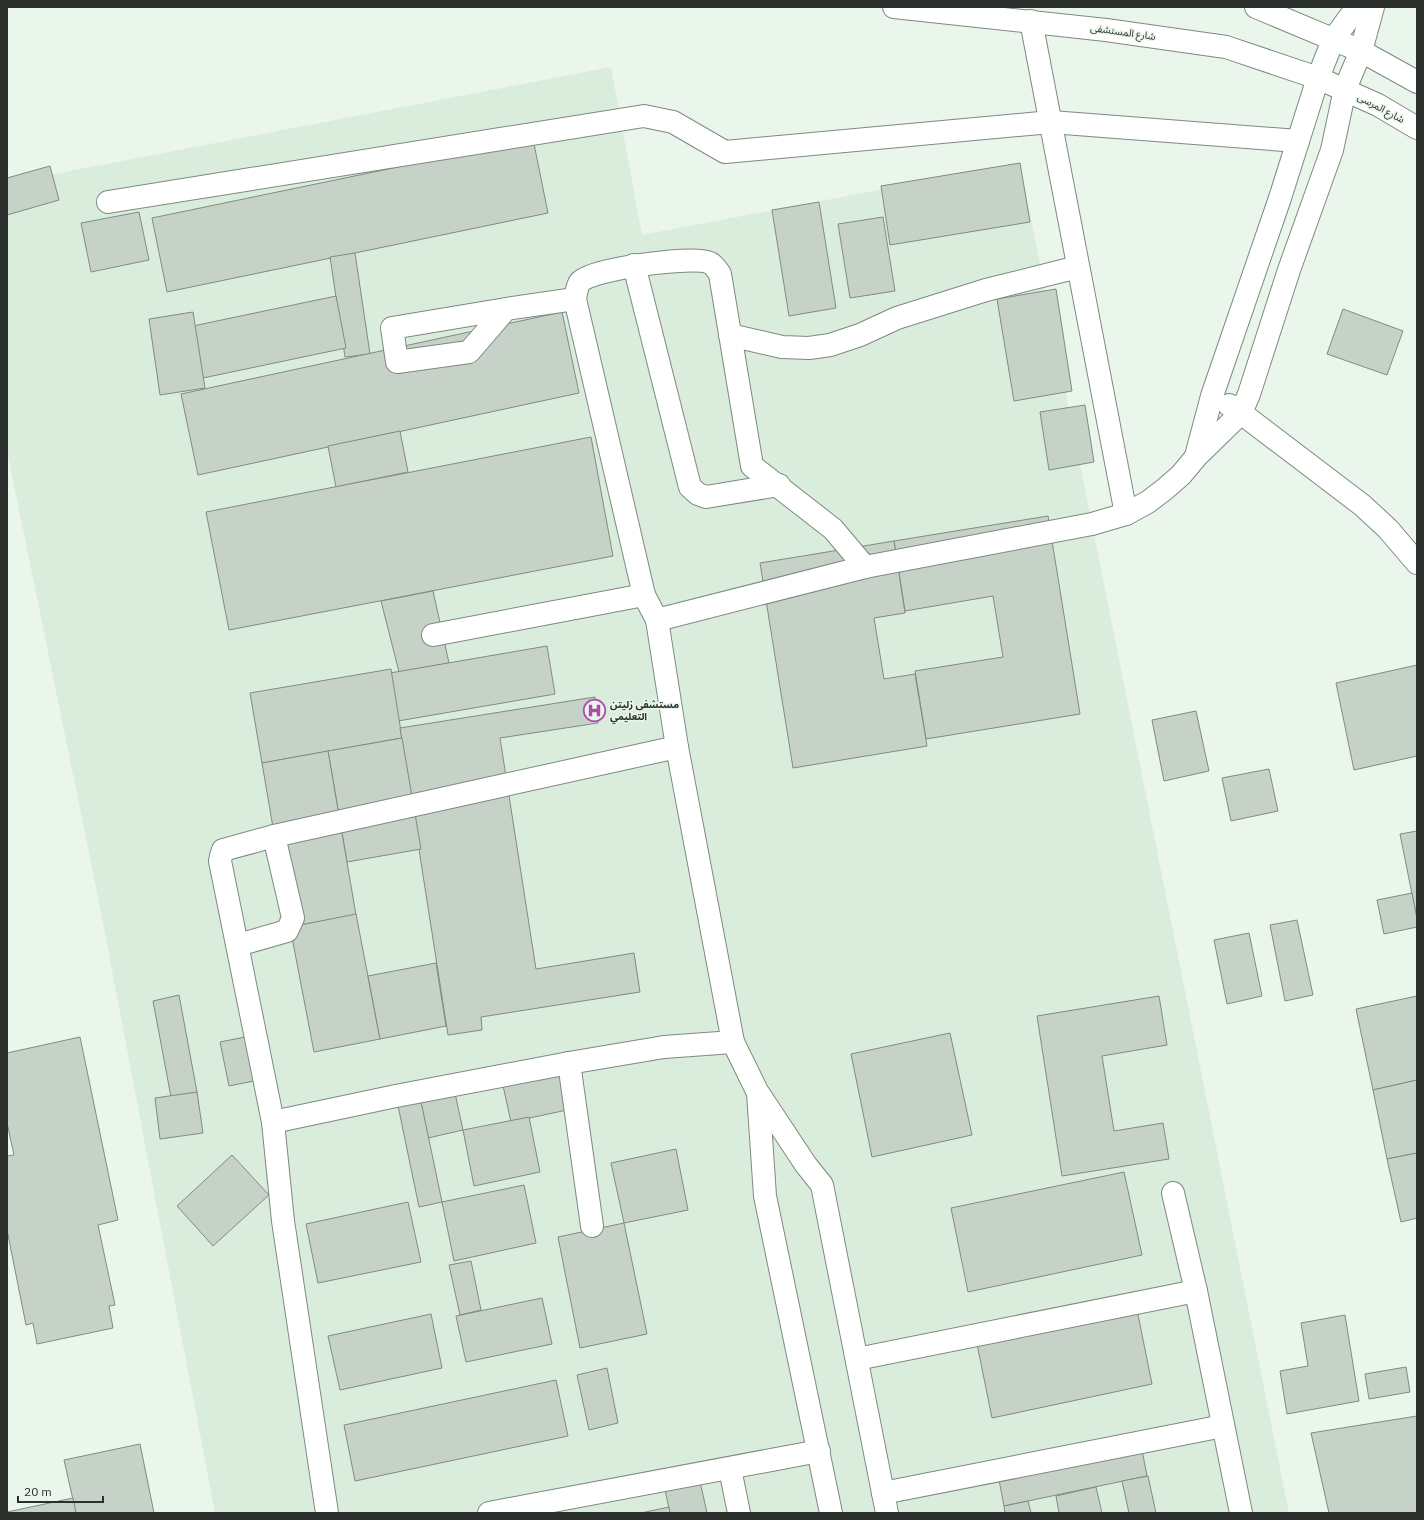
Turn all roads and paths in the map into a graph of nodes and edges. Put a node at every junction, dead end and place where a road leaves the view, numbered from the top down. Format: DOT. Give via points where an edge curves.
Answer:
graph roads {
  1 [pos="894,7"];
  2 [pos="1256,7"];
  3 [pos="1357,7"];
  4 [pos="1373,7"];
  5 [pos="1031,22"];
  6 [pos="1333,40"];
  7 [pos="1361,51"];
  8 [pos="1318,78"];
  9 [pos="1417,82"];
  10 [pos="1345,89"];
  11 [pos="1051,122"];
  12 [pos="1417,128"];
  13 [pos="1298,141"];
  14 [pos="108,202"];
  15 [pos="634,265"];
  16 [pos="1078,266"];
  17 [pos="575,299"];
  18 [pos="506,309"];
  19 [pos="730,335"];
  20 [pos="1212,396"];
  21 [pos="1241,413"];
  22 [pos="1196,457"];
  23 [pos="779,485"];
  24 [pos="1126,514"];
  25 [pos="1417,563"];
  26 [pos="865,567"];
  27 [pos="644,596"];
  28 [pos="658,620"];
  29 [pos="433,635"];
  30 [pos="677,747"];
  31 [pos="274,836"];
  32 [pos="238,945"];
  33 [pos="733,1042"];
  34 [pos="569,1063"];
  35 [pos="758,1093"];
  36 [pos="273,1122"];
  37 [pos="1173,1193"];
  38 [pos="592,1226"];
  39 [pos="1196,1291"];
  40 [pos="857,1359"];
  41 [pos="1223,1426"];
  42 [pos="819,1452"];
  43 [pos="730,1469"];
  44 [pos="885,1503"];
  45 [pos="327,1513"];
  46 [pos="489,1513"];
  47 [pos="739,1513"];
  48 [pos="831,1513"];
  49 [pos="1241,1513"];
  1 -- 5 [label="street, شارع المستشفى"];
  2 -- 6 [label="street"];
  3 -- 6 [label="street"];
  4 -- 7 [label="street"];
  5 -- 8 [label="street, شارع المستشفى" via="1226,47"];
  5 -- 11 [label="street"];
  6 -- 7 [label="street"];
  6 -- 8 [label="street"];
  7 -- 9 [label="street"];
  7 -- 10 [label="street"];
  8 -- 10 [label="street, شارع المستشفى"];
  8 -- 13 [label="street"];
  10 -- 12 [label="street, شارع المرسى" via="1378,104"];
  10 -- 21 [label="street" via="1332,150"];
  11 -- 13 [label="street"];
  11 -- 14 [label="street" via="725,152 673,122 644,116"];
  11 -- 16 [label="street"];
  13 -- 20 [label="street"];
  15 -- 17 [label="street" via="589,276 581,281"];
  15 -- 19 [label="street" via="697,260 710,263 720,274"];
  15 -- 23 [label="street" via="690,487 706,497"];
  16 -- 19 [label="street" via="986,290 897,318 830,345 809,348 782,347"];
  16 -- 24 [label="street"];
  17 -- 18 [label="street"];
  17 -- 27 [label="street"];
  18 -- 18 [label="street" via="392,328 397,362 469,352"];
  19 -- 23 [label="street" via="752,466"];
  20 -- 21 [label="street"];
  20 -- 22 [label="street"];
  21 -- 22 [label="street"];
  21 -- 25 [label="street" via="1362,505 1407,549"];
  22 -- 24 [label="street" via="1165,489"];
  23 -- 26 [label="street" via="833,529"];
  24 -- 26 [label="street" via="1092,524"];
  26 -- 28 [label="street"];
  27 -- 28 [label="street"];
  27 -- 29 [label="street"];
  28 -- 30 [label="street"];
  30 -- 31 [label="street"];
  30 -- 33 [label="street"];
  31 -- 32 [label="street" via="293,918 287,931"];
  31 -- 32 [label="street" via="223,850 220,856"];
  32 -- 36 [label="street"];
  33 -- 34 [label="street" via="664,1047"];
  33 -- 35 [label="street"];
  34 -- 36 [label="street"];
  34 -- 38 [label="street"];
  35 -- 40 [label="street" via="806,1165 822,1184"];
  35 -- 42 [label="street" via="765,1196"];
  36 -- 45 [label="street" via="283,1221"];
  37 -- 39 [label="street"];
  39 -- 40 [label="street"];
  39 -- 41 [label="street"];
  40 -- 44 [label="street"];
  41 -- 44 [label="street"];
  41 -- 49 [label="street"];
  42 -- 43 [label="street"];
  42 -- 48 [label="street"];
  43 -- 46 [label="street"];
  43 -- 47 [label="street"];
}
